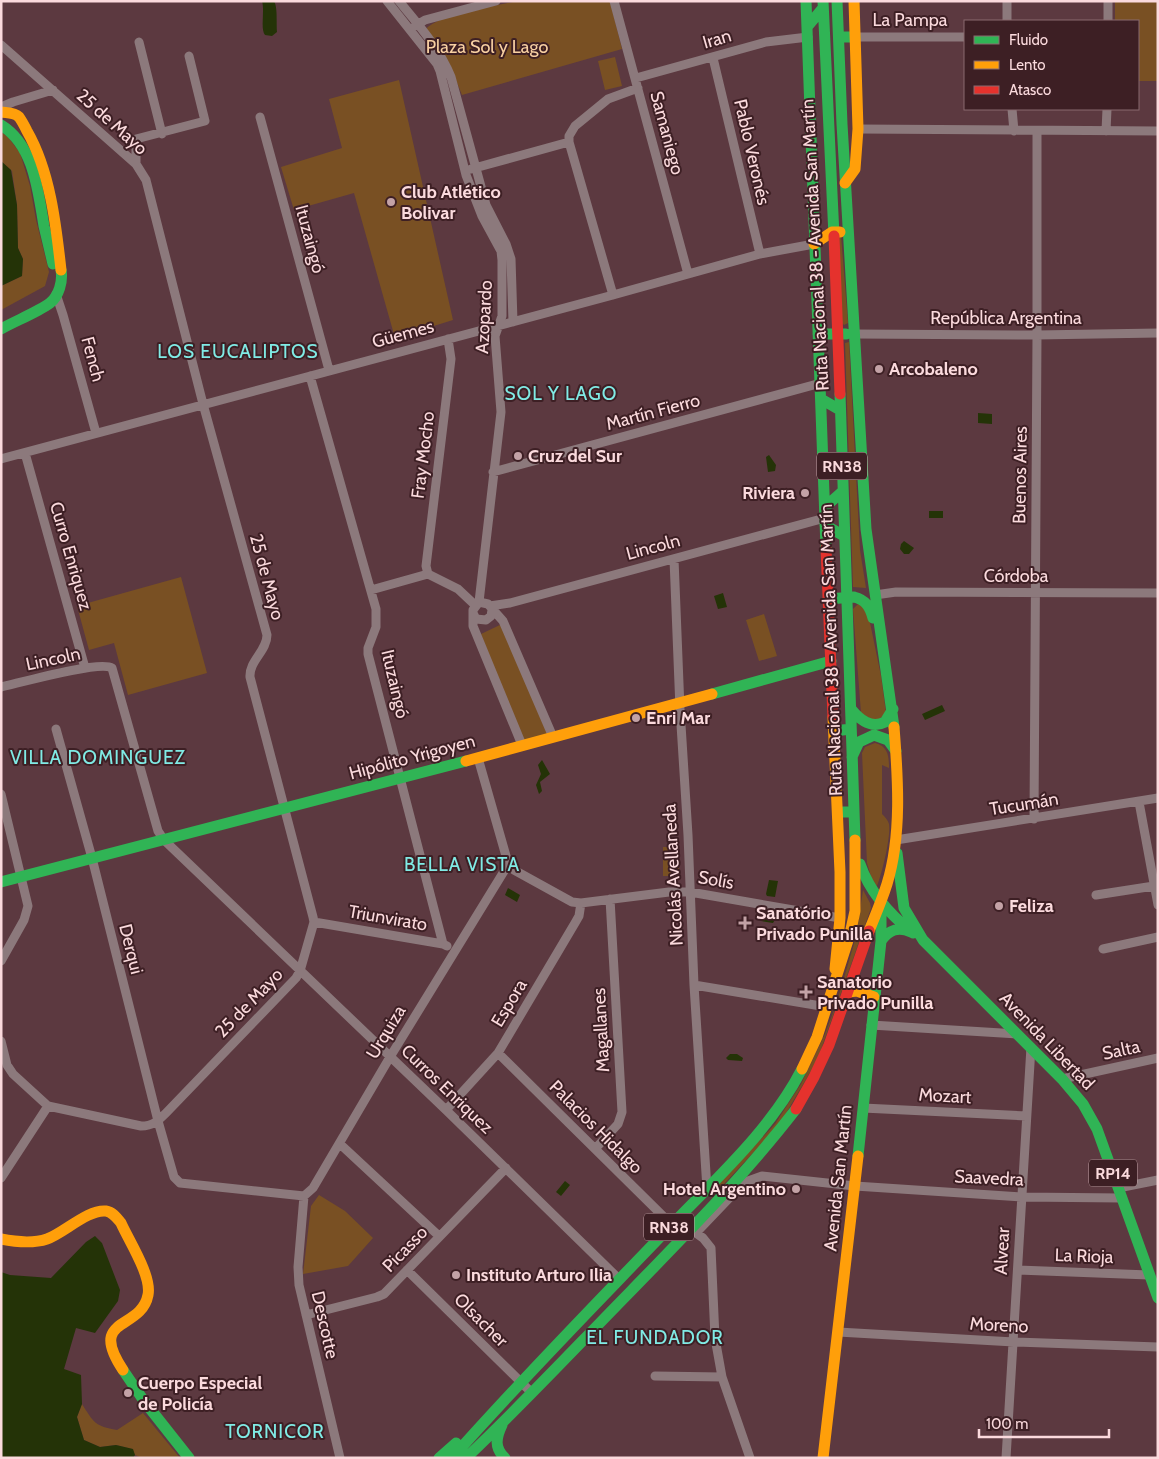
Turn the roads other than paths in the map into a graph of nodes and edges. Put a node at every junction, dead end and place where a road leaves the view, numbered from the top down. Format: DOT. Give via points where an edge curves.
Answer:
graph roads {
  1 [pos="387,1"];
  2 [pos="399,1"];
  3 [pos="496,1"];
  4 [pos="614,1"];
  5 [pos="806,1"];
  6 [pos="837,1"];
  7 [pos="854,1"];
  8 [pos="1007,1"];
  9 [pos="1108,1"];
  10 [pos="460,5"];
  11 [pos="823,5"];
  12 [pos="1007,20"];
  13 [pos="1108,20"];
  14 [pos="414,26"];
  15 [pos="808,32"];
  16 [pos="855,36"];
  17 [pos="839,37"];
  18 [pos="964,37"];
  19 [pos="139,42"];
  20 [pos="1,45"];
  21 [pos="189,56"];
  22 [pos="713,58"];
  23 [pos="636,78"];
  24 [pos="638,88"];
  25 [pos="52,90"];
  26 [pos="1,107"];
  27 [pos="1012,110"];
  28 [pos="1107,110"];
  29 [pos="1,112"];
  30 [pos="260,117"];
  31 [pos="1,125"];
  32 [pos="858,129"];
  33 [pos="1014,130"];
  34 [pos="1037,131"];
  35 [pos="1106,131"];
  36 [pos="1158,131"];
  37 [pos="162,134"];
  38 [pos="569,142"];
  39 [pos="136,164"];
  40 [pos="476,168"];
  41 [pos="465,170"];
  42 [pos="845,183"];
  43 [pos="832,232"];
  44 [pos="849,232"];
  45 [pos="814,244"];
  46 [pos="760,254"];
  47 [pos="688,274"];
  48 [pos="56,294"];
  49 [pos="613,295"];
  50 [pos="512,322"];
  51 [pos="498,326"];
  52 [pos="1,328"];
  53 [pos="1158,333"];
  54 [pos="818,334"];
  55 [pos="838,334"];
  56 [pos="855,334"];
  57 [pos="1037,335"];
  58 [pos="448,339"];
  59 [pos="329,370"];
  60 [pos="310,376"];
  61 [pos="821,383"];
  62 [pos="821,399"];
  63 [pos="203,404"];
  64 [pos="840,410"];
  65 [pos="96,433"];
  66 [pos="25,453"];
  67 [pos="1,459"];
  68 [pos="493,472"];
  69 [pos="842,491"];
  70 [pos="825,517"];
  71 [pos="844,536"];
  72 [pos="674,558"];
  73 [pos="428,574"];
  74 [pos="371,590"];
  75 [pos="1035,592"];
  76 [pos="1158,593"];
  77 [pos="875,595"];
  78 [pos="850,597"];
  79 [pos="828,599"];
  80 [pos="475,607"];
  81 [pos="491,608"];
  82 [pos="830,660"];
  83 [pos="85,668"];
  84 [pos="887,668"];
  85 [pos="1,687"];
  86 [pos="679,702"];
  87 [pos="893,708"];
  88 [pos="851,709"];
  89 [pos="56,729"];
  90 [pos="852,729"];
  91 [pos="834,731"];
  92 [pos="553,737"];
  93 [pos="522,745"];
  94 [pos="896,751"];
  95 [pos="478,758"];
  96 [pos="852,758"];
  97 [pos="401,778"];
  98 [pos="1,794"];
  99 [pos="1158,798"];
  100 [pos="1139,802"];
  101 [pos="285,809"];
  102 [pos="838,812"];
  103 [pos="854,812"];
  104 [pos="1034,819"];
  105 [pos="854,839"];
  106 [pos="164,840"];
  107 [pos="896,840"];
  108 [pos="92,858"];
  109 [pos="508,863"];
  110 [pos="22,876"];
  111 [pos="1,882"];
  112 [pos="1154,886"];
  113 [pos="690,892"];
  114 [pos="1096,895"];
  115 [pos="610,899"];
  116 [pos="881,902"];
  117 [pos="582,903"];
  118 [pos="1158,905"];
  119 [pos="840,918"];
  120 [pos="314,922"];
  121 [pos="911,932"];
  122 [pos="1158,936"];
  123 [pos="923,940"];
  124 [pos="881,941"];
  125 [pos="443,944"];
  126 [pos="1103,949"];
  127 [pos="455,950"];
  128 [pos="1,961"];
  129 [pos="300,971"];
  130 [pos="694,985"];
  131 [pos="833,992"];
  132 [pos="848,992"];
  133 [pos="874,997"];
  134 [pos="828,1007"];
  135 [pos="871,1025"];
  136 [pos="1018,1034"];
  137 [pos="1,1041"];
  138 [pos="1031,1047"];
  139 [pos="498,1053"];
  140 [pos="390,1057"];
  141 [pos="1158,1058"];
  142 [pos="1062,1079"];
  143 [pos="48,1106"];
  144 [pos="863,1108"];
  145 [pos="446,1110"];
  146 [pos="1026,1116"];
  147 [pos="158,1121"];
  148 [pos="340,1144"];
  149 [pos="595,1149"];
  150 [pos="506,1168"];
  151 [pos="1,1178"];
  152 [pos="1158,1180"];
  153 [pos="855,1186"];
  154 [pos="706,1189"];
  155 [pos="1120,1193"];
  156 [pos="304,1196"];
  157 [pos="1021,1197"];
  158 [pos="672,1225"];
  159 [pos="696,1233"];
  160 [pos="440,1236"];
  161 [pos="1,1239"];
  162 [pos="664,1255"];
  163 [pos="407,1270"];
  164 [pos="1018,1270"];
  165 [pos="650,1271"];
  166 [pos="1149,1275"];
  167 [pos="619,1279"];
  168 [pos="1157,1293"];
  169 [pos="306,1315"];
  170 [pos="838,1332"];
  171 [pos="1014,1342"];
  172 [pos="580,1343"];
  173 [pos="1158,1347"];
  174 [pos="655,1376"];
  175 [pos="722,1377"];
  176 [pos="520,1382"];
  177 [pos="532,1393"];
  178 [pos="490,1414"];
  179 [pos="502,1424"];
  180 [pos="189,1458"];
  181 [pos="340,1458"];
  182 [pos="439,1458"];
  183 [pos="452,1458"];
  184 [pos="466,1458"];
  185 [pos="474,1458"];
  186 [pos="505,1458"];
  187 [pos="750,1458"];
  188 [pos="823,1458"];
  189 [pos="1006,1458"];
  1 -- 14 [label="street, Azopardo"];
  2 -- 14 [label="street, Azopardo"];
  3 -- 10 [label="street"];
  4 -- 23 [label="street, Samaniego"];
  5 -- 15 [label="main road"];
  6 -- 17 [label="main road, Ruta Nacional 38 - Avenida San Martín / RN38"];
  7 -- 16 [label="main road"];
  8 -- 12 [label="street"];
  9 -- 13 [label="street"];
  10 -- 14 [label="street"];
  11 -- 15 [label="main road"];
  11 -- 43 [label="main road, Ruta Nacional 38 - Avenida San Martín / RN38"];
  14 -- 40 [label="street, Azopardo" via="448,68"];
  14 -- 41 [label="street, Azopardo" via="440,71"];
  15 -- 22 [label="street, Iran"];
  15 -- 45 [label="main road"];
  16 -- 17 [label="main road"];
  16 -- 18 [label="street, La Pampa"];
  16 -- 32 [label="main road"];
  17 -- 42 [label="main road, Ruta Nacional 38 - Avenida San Martín / RN38"];
  19 -- 37 [label="street"];
  20 -- 25 [label="street, 25 de Mayo"];
  21 -- 37 [label="street" via="205,121"];
  22 -- 23 [label="street, Iran"];
  22 -- 46 [label="street, Pablo Veronés"];
  23 -- 24 [label="street, Samaniego"];
  24 -- 38 [label="street" via="608,99 575,126"];
  24 -- 47 [label="street, Samaniego"];
  25 -- 26 [label="street"];
  25 -- 39 [label="street, 25 de Mayo"];
  27 -- 33 [label="street"];
  28 -- 35 [label="street"];
  29 -- 48 [label="main road" via="19,117 42,162 62,268"];
  30 -- 59 [label="street, Ituzaingó"];
  31 -- 48 [label="main road" via="16,134 31,167 51,253"];
  32 -- 33 [label="street"];
  32 -- 42 [label="main road" via="855,169"];
  33 -- 34 [label="street"];
  34 -- 35 [label="street"];
  34 -- 57 [label="street, Buenos Aires"];
  35 -- 36 [label="street"];
  37 -- 39 [label="street" via="136,139"];
  38 -- 40 [label="street"];
  38 -- 49 [label="street"];
  39 -- 63 [label="street, 25 de Mayo" via="146,180"];
  40 -- 41 [label="street"];
  40 -- 50 [label="street, Azopardo" via="486,205 511,259"];
  41 -- 51 [label="street, Azopardo" via="482,216 501,250 502,316"];
  42 -- 44 [label="main road, Ruta Nacional 38 - Avenida San Martín / RN38"];
  43 -- 44 [label="main road"];
  43 -- 45 [label="main road"];
  43 -- 55 [label="main road, Ruta Nacional 38 - Avenida San Martín / RN38"];
  44 -- 56 [label="main road, Ruta Nacional 38 - Avenida San Martín / RN38"];
  45 -- 46 [label="street, Güemes"];
  45 -- 54 [label="main road"];
  46 -- 47 [label="street, Güemes"];
  47 -- 49 [label="street, Güemes"];
  48 -- 52 [label="main road" via="48,304"];
  48 -- 65 [label="street, Fench"];
  49 -- 50 [label="street, Güemes"];
  50 -- 51 [label="street, Güemes"];
  51 -- 58 [label="street, Güemes"];
  51 -- 68 [label="street, Azopardo" via="495,336 501,412"];
  53 -- 57 [label="street, República Argentina"];
  54 -- 55 [label="main road"];
  54 -- 61 [label="main road"];
  55 -- 56 [label="main road"];
  55 -- 64 [label="main road, Ruta Nacional 38 - Avenida San Martín / RN38"];
  56 -- 57 [label="street, República Argentina"];
  56 -- 77 [label="main road, Ruta Nacional 38 - Avenida San Martín / RN38" via="866,529"];
  57 -- 75 [label="street, Buenos Aires"];
  58 -- 59 [label="street, Güemes"];
  58 -- 73 [label="street, Fray Mocho" via="450,359 426,566"];
  59 -- 60 [label="street, Güemes"];
  60 -- 63 [label="street, Güemes"];
  60 -- 74 [label="street, Ituzaingó"];
  61 -- 62 [label="main road"];
  61 -- 68 [label="street, Martín Fierro"];
  62 -- 64 [label="main road"];
  62 -- 70 [label="main road"];
  63 -- 65 [label="street, Güemes"];
  63 -- 101 [label="street, 25 de Mayo" via="266,635 267,640 250,671 250,677"];
  64 -- 69 [label="main road, Ruta Nacional 38 - Avenida San Martín / RN38"];
  65 -- 66 [label="street, Güemes"];
  66 -- 67 [label="street, Güemes"];
  66 -- 83 [label="street, Curro Enriquez"];
  68 -- 80 [label="street, Azopardo"];
  69 -- 70 [label="main road"];
  69 -- 71 [label="main road, Ruta Nacional 38 - Avenida San Martín / RN38"];
  70 -- 71 [label="main road"];
  70 -- 72 [label="street, Lincoln"];
  70 -- 79 [label="main road"];
  71 -- 78 [label="main road, Ruta Nacional 38 - Avenida San Martín / RN38"];
  72 -- 81 [label="street, Lincoln"];
  72 -- 86 [label="street, Nicolás Avellaneda"];
  73 -- 74 [label="street"];
  73 -- 80 [label="street" via="458,589"];
  74 -- 97 [label="street, Ituzaingó" via="377,622 368,654"];
  75 -- 76 [label="street, Córdoba"];
  75 -- 77 [label="street, Córdoba" via="896,592"];
  75 -- 104 [label="street, Buenos Aires"];
  77 -- 78 [label="main road"];
  77 -- 84 [label="main road, Ruta Nacional 38 - Avenida San Martín / RN38"];
  78 -- 79 [label="main road"];
  78 -- 84 [label="main road" via="863,599 869,605 878,647"];
  78 -- 88 [label="main road, Ruta Nacional 38 - Avenida San Martín / RN38"];
  79 -- 82 [label="main road"];
  80 -- 81 [label="street" via="485,602"];
  80 -- 81 [label="street" via="479,620 491,616"];
  80 -- 93 [label="street, Azopardo" via="473,626"];
  81 -- 92 [label="street" via="503,621"];
  82 -- 86 [label="main road, Hipólito Yrigoyen"];
  82 -- 91 [label="main road"];
  83 -- 85 [label="street, Lincoln"];
  83 -- 106 [label="street, Lincoln" via="112,668 158,831"];
  84 -- 87 [label="main road, Ruta Nacional 38 - Avenida San Martín / RN38"];
  86 -- 92 [label="main road, Hipólito Yrigoyen"];
  86 -- 113 [label="street, Nicolás Avellaneda"];
  87 -- 88 [label="main road" via="888,720 873,725 860,720"];
  87 -- 94 [label="main road, Ruta Nacional 38 - Avenida San Martín / RN38"];
  88 -- 90 [label="main road, Ruta Nacional 38 - Avenida San Martín / RN38"];
  89 -- 108 [label="street, Derqui"];
  90 -- 91 [label="main road"];
  90 -- 96 [label="main road, Ruta Nacional 38 - Avenida San Martín / RN38"];
  91 -- 102 [label="main road"];
  92 -- 93 [label="main road, Hipólito Yrigoyen"];
  93 -- 95 [label="main road, Hipólito Yrigoyen"];
  94 -- 96 [label="main road" via="888,740 874,735 860,742"];
  94 -- 107 [label="main road, Ruta Nacional 38 - Avenida San Martín / RN38"];
  95 -- 97 [label="main road, Hipólito Yrigoyen"];
  95 -- 109 [label="street"];
  96 -- 103 [label="main road, Ruta Nacional 38 - Avenida San Martín / RN38"];
  97 -- 101 [label="main road, Hipólito Yrigoyen"];
  97 -- 125 [label="street, Ituzaingó"];
  98 -- 110 [label="street"];
  99 -- 100 [label="street, Tucumán"];
  100 -- 104 [label="street, Tucumán"];
  100 -- 112 [label="street"];
  101 -- 106 [label="main road, Hipólito Yrigoyen"];
  101 -- 120 [label="street, 25 de Mayo"];
  102 -- 103 [label="main road"];
  102 -- 119 [label="main road"];
  103 -- 105 [label="main road, Ruta Nacional 38 - Avenida San Martín / RN38"];
  104 -- 107 [label="street, Tucumán"];
  105 -- 116 [label="main road, RP14" via="862,872"];
  105 -- 131 [label="main road, Ruta Nacional 38 - Avenida San Martín / RN38" via="853,922"];
  106 -- 108 [label="main road, Hipólito Yrigoyen"];
  106 -- 129 [label="street, Curros Enriquez"];
  107 -- 116 [label="main road, Ruta Nacional 38 - Avenida San Martín / RN38"];
  107 -- 123 [label="main road, Avenida Libertad / RP14" via="904,908"];
  108 -- 110 [label="main road, Hipólito Yrigoyen"];
  108 -- 147 [label="street, Derqui"];
  109 -- 117 [label="street, Solís" via="514,870 565,900"];
  109 -- 127 [label="street, Urquiza"];
  110 -- 111 [label="main road, Hipólito Yrigoyen"];
  110 -- 128 [label="street" via="28,901 27,913"];
  112 -- 114 [label="street"];
  112 -- 118 [label="street"];
  113 -- 115 [label="street, Solís"];
  113 -- 119 [label="street, Solís"];
  113 -- 130 [label="street, Nicolás Avellaneda"];
  115 -- 117 [label="street, Solís"];
  115 -- 149 [label="street, Magallanes" via="622,1112 618,1124"];
  116 -- 121 [label="main road, Avenida Libertad / RP14"];
  116 -- 124 [label="main road, Avenida San Martín"];
  116 -- 132 [label="main road, Ruta Nacional 38 - Avenida San Martín / RN38"];
  117 -- 139 [label="street, Espora" via="576,923"];
  119 -- 131 [label="main road"];
  120 -- 125 [label="street, Triunvirato"];
  120 -- 129 [label="street, 25 de Mayo"];
  121 -- 123 [label="main road, Avenida Libertad / RP14"];
  121 -- 124 [label="main road" via="897,928 888,932"];
  122 -- 126 [label="street"];
  123 -- 136 [label="main road, Avenida Libertad / RP14"];
  124 -- 133 [label="main road, Avenida San Martín"];
  125 -- 127 [label="street, Triunvirato"];
  127 -- 140 [label="street, Urquiza"];
  129 -- 140 [label="street, Curros Enriquez"];
  129 -- 147 [label="street, 25 de Mayo"];
  130 -- 134 [label="street"];
  130 -- 154 [label="street, Nicolás Avellaneda"];
  131 -- 134 [label="main road, Ruta Nacional 38 - Avenida San Martín / RN38"];
  132 -- 133 [label="main road" via="857,991"];
  132 -- 162 [label="main road, RN38" via="819,1067 796,1109 762,1152"];
  133 -- 135 [label="main road, Avenida San Martín"];
  134 -- 154 [label="main road, Ruta Nacional 38 - Avenida San Martín / RN38" via="807,1059 782,1104"];
  135 -- 136 [label="street"];
  135 -- 144 [label="main road, Avenida San Martín"];
  136 -- 138 [label="main road, Avenida Libertad / RP14"];
  137 -- 143 [label="street" via="7,1065 13,1074"];
  138 -- 142 [label="main road, Avenida Libertad / RP14"];
  138 -- 146 [label="street, Alvear"];
  139 -- 145 [label="street, Espora"];
  139 -- 149 [label="street, Palacios Hidalgo"];
  140 -- 145 [label="street, Curros Enriquez"];
  140 -- 148 [label="street, Urquiza"];
  141 -- 142 [label="street, Salta"];
  142 -- 155 [label="main road, Avenida Libertad / RP14" via="1090,1115"];
  143 -- 147 [label="street" via="141,1126"];
  143 -- 151 [label="street"];
  144 -- 146 [label="street, Mozart"];
  144 -- 153 [label="main road, Avenida San Martín"];
  145 -- 150 [label="street, Curros Enriquez"];
  146 -- 157 [label="street, Alvear"];
  147 -- 156 [label="street, Derqui" via="174,1177 180,1183"];
  148 -- 156 [label="street, Urquiza" via="313,1188"];
  148 -- 160 [label="street"];
  149 -- 158 [label="street, Palacios Hidalgo"];
  150 -- 160 [label="street, Picasso"];
  150 -- 167 [label="street, Curros Enriquez"];
  152 -- 155 [label="street, Saavedra"];
  153 -- 157 [label="street, Saavedra"];
  153 -- 159 [label="street, Saavedra" via="762,1176 754,1178 738,1189"];
  153 -- 170 [label="main road, Avenida San Martín"];
  154 -- 158 [label="main road, RN38"];
  154 -- 162 [label="main road" via="702,1205 674,1235"];
  155 -- 157 [label="street, Saavedra"];
  155 -- 166 [label="main road, Avenida Libertad / RP14"];
  156 -- 169 [label="street, Descotte" via="298,1267"];
  157 -- 164 [label="street, Alvear"];
  158 -- 167 [label="main road, RN38"];
  159 -- 165 [label="main road" via="657,1270"];
  159 -- 175 [label="street" via="711,1248 714,1329"];
  160 -- 163 [label="street, Picasso"];
  161 -- 180 [label="main road" via="45,1240 98,1212 107,1211 117,1217 146,1276 148,1290 144,1306 114,1330 110,1346 135,1389"];
  162 -- 165 [label="main road, RN38"];
  163 -- 169 [label="street, Picasso" via="384,1294"];
  163 -- 176 [label="street, Olsacher"];
  164 -- 166 [label="street, La Rioja"];
  164 -- 171 [label="street, Alvear"];
  165 -- 172 [label="main road, RN38"];
  166 -- 168 [label="main road, Avenida Libertad / RP14"];
  167 -- 172 [label="main road" via="624,1285 622,1290 591,1321"];
  167 -- 176 [label="main road, RN38"];
  169 -- 181 [label="street, Descotte"];
  170 -- 171 [label="street, Moreno"];
  170 -- 188 [label="main road, Avenida San Martín"];
  171 -- 173 [label="street, Moreno"];
  171 -- 189 [label="street, Alvear"];
  172 -- 177 [label="main road, RN38"];
  174 -- 175 [label="street"];
  175 -- 187 [label="street"];
  176 -- 177 [label="street, Olsacher"];
  176 -- 178 [label="main road, RN38"];
  177 -- 179 [label="main road, RN38"];
  178 -- 182 [label="main road"];
  178 -- 183 [label="main road, RN38"];
  179 -- 184 [label="main road, RN38"];
  179 -- 185 [label="main road"];
  179 -- 186 [label="main road" via="495,1441"];
}
